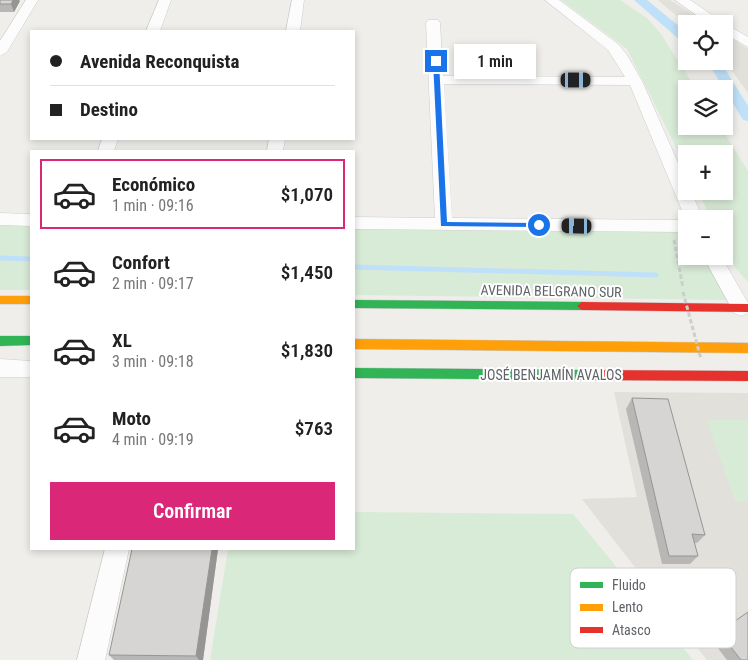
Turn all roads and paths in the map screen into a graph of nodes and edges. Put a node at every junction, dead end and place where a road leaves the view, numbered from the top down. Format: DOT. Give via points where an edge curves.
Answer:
graph roads {
  1 [pos="32,0"];
  2 [pos="165,0"];
  3 [pos="298,0"];
  4 [pos="550,0"];
  5 [pos="681,0"];
  6 [pos="704,15"];
  7 [pos="433,23"];
  8 [pos="152,30"];
  9 [pos="293,30"];
  10 [pos="733,33"];
  11 [pos="748,42"];
  12 [pos="0,52"];
  13 [pos="437,80"];
  14 [pos="635,81"];
  15 [pos="690,210"];
  16 [pos="0,220"];
  17 [pos="30,220"];
  18 [pos="355,223"];
  19 [pos="444,224"];
  20 [pos="678,227"];
  21 [pos="681,265"];
  22 [pos="718,265"];
  23 [pos="0,300"];
  24 [pos="30,300"];
  25 [pos="355,304"];
  26 [pos="744,308"];
  27 [pos="0,341"];
  28 [pos="30,341"];
  29 [pos="355,344"];
  30 [pos="748,348"];
  31 [pos="701,359"];
  32 [pos="0,368"];
  33 [pos="30,369"];
  34 [pos="355,373"];
  35 [pos="748,376"];
  36 [pos="117,550"];
  37 [pos="91,660"];
  1 -- 12 [label="street"];
  2 -- 8 [label="street"];
  3 -- 9 [label="street"];
  4 -- 14 [label="street" via="613,46"];
  5 -- 6 [label="street"];
  7 -- 13 [label="street"];
  10 -- 11 [label="street"];
  13 -- 14 [label="street"];
  13 -- 19 [label="street"];
  14 -- 15 [label="street"];
  16 -- 17 [label="street"];
  18 -- 19 [label="street"];
  19 -- 20 [label="street"];
  21 -- 31 [label="path, bridge" via="683,292"];
  22 -- 26 [label="street"];
  23 -- 24 [label="main road"];
  25 -- 26 [label="main road, AVENIDA BELGRANO SUR"];
  27 -- 28 [label="main road"];
  29 -- 30 [label="main road"];
  32 -- 33 [label="street"];
  34 -- 35 [label="main road, JOSÉ BENJAMÍN AVALOS"];
  36 -- 37 [label="street"];
}
